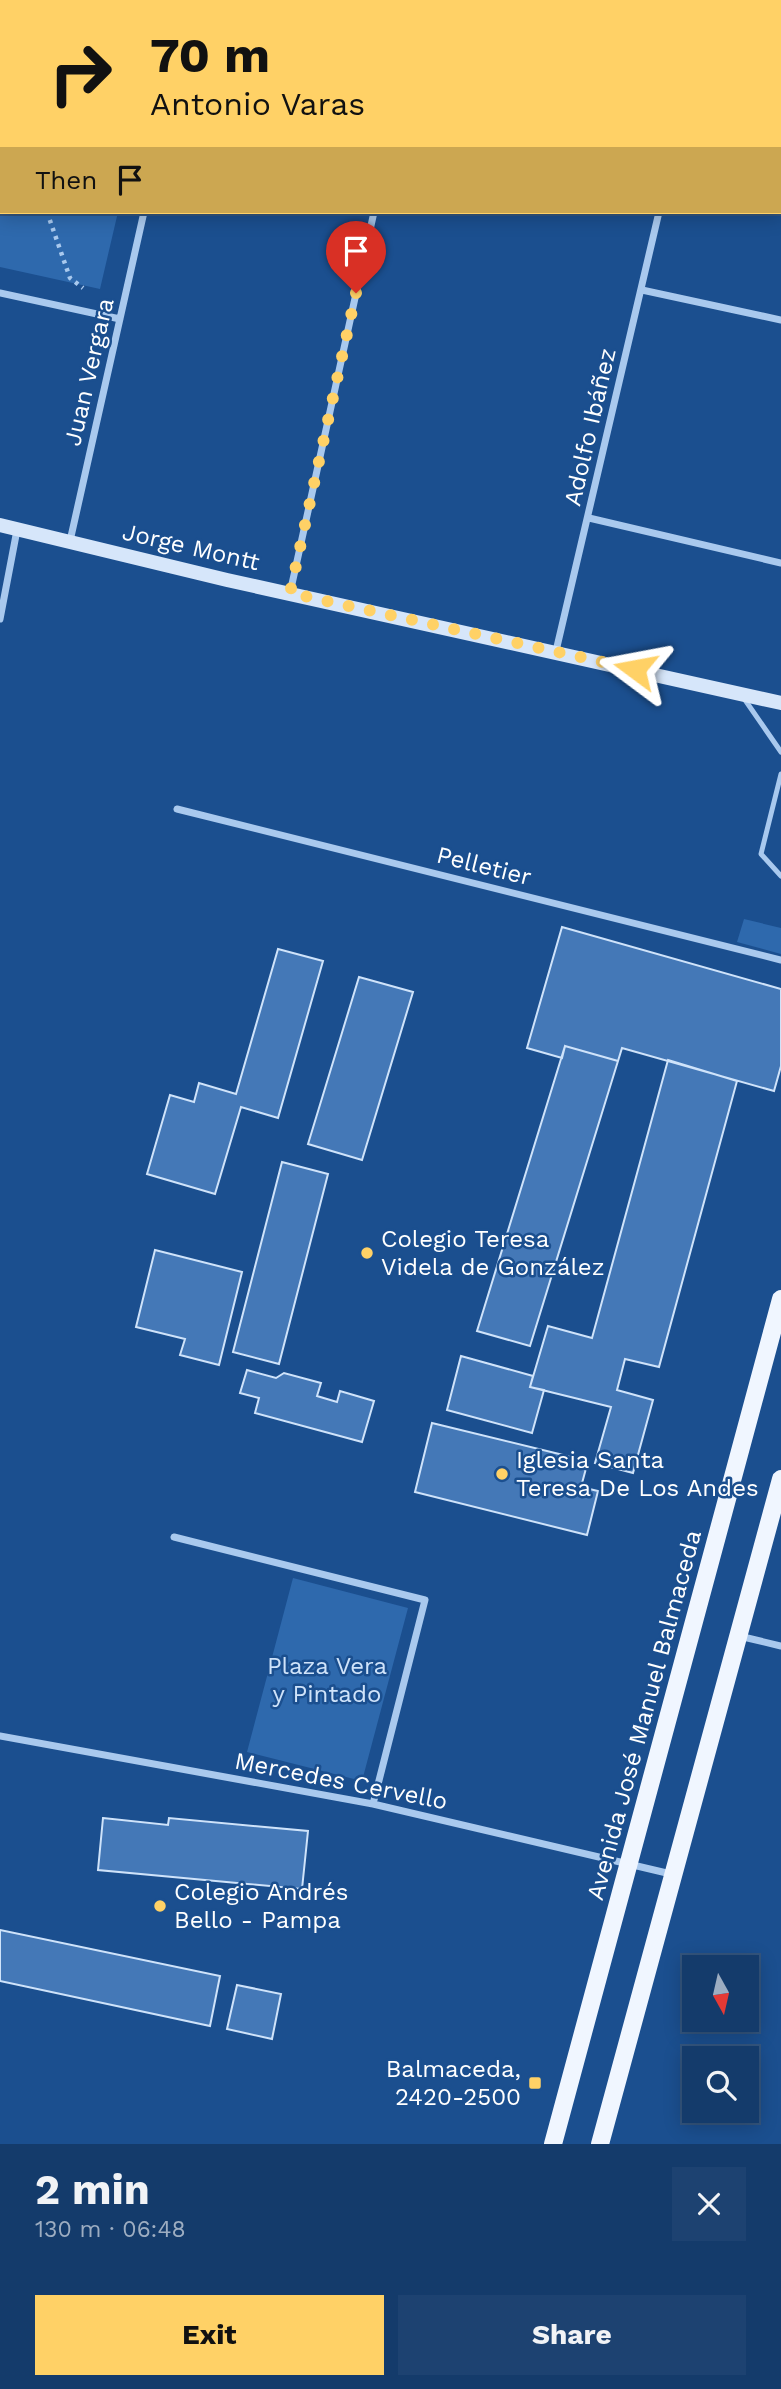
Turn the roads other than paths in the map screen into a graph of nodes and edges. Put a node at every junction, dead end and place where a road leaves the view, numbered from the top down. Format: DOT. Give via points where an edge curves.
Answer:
graph roads {
  1 [pos="144,214"];
  2 [pos="374,214"];
  3 [pos="659,214"];
  4 [pos="642,290"];
  5 [pos="0,293"];
  6 [pos="120,319"];
  7 [pos="781,320"];
  8 [pos="589,518"];
  9 [pos="0,525"];
  10 [pos="18,529"];
  11 [pos="70,541"];
  12 [pos="781,563"];
  13 [pos="290,593"];
  14 [pos="0,619"];
  15 [pos="556,651"];
  16 [pos="742,694"];
  17 [pos="781,704"];
  18 [pos="781,752"];
  19 [pos="781,774"];
  20 [pos="177,809"];
  21 [pos="781,876"];
  22 [pos="781,960"];
  23 [pos="781,1299"];
  24 [pos="781,1479"];
  25 [pos="174,1537"];
  26 [pos="739,1636"];
  27 [pos="781,1646"];
  28 [pos="0,1736"];
  29 [pos="373,1804"];
  30 [pos="629,1864"];
  31 [pos="672,1874"];
  32 [pos="553,2144"];
  33 [pos="600,2144"];
  1 -- 6 [label="street, Juan Vergara"];
  2 -- 13 [label="street"];
  3 -- 4 [label="street, Adolfo Ibáñez"];
  4 -- 7 [label="street"];
  4 -- 8 [label="street, Adolfo Ibáñez"];
  5 -- 6 [label="street"];
  6 -- 11 [label="street, Juan Vergara"];
  8 -- 12 [label="street"];
  8 -- 15 [label="street, Adolfo Ibáñez"];
  9 -- 10 [label="street, Jorge Montt"];
  10 -- 11 [label="street, Jorge Montt"];
  10 -- 14 [label="street"];
  11 -- 13 [label="street, Jorge Montt"];
  13 -- 15 [label="street, Jorge Montt"];
  15 -- 16 [label="street, Jorge Montt"];
  16 -- 17 [label="street, Jorge Montt"];
  16 -- 18 [label="lane"];
  19 -- 21 [label="lane" via="761,855"];
  20 -- 22 [label="street, Pelletier"];
  23 -- 30 [label="main road, Avenida José Manuel Balmaceda"];
  24 -- 26 [label="main road"];
  25 -- 29 [label="street" via="425,1600"];
  26 -- 27 [label="street"];
  26 -- 31 [label="main road"];
  28 -- 29 [label="street, Mercedes Cervello"];
  29 -- 30 [label="street, Mercedes Cervello"];
  30 -- 31 [label="street, Mercedes Cervello"];
  30 -- 32 [label="main road, Avenida José Manuel Balmaceda"];
  31 -- 33 [label="main road"];
}
